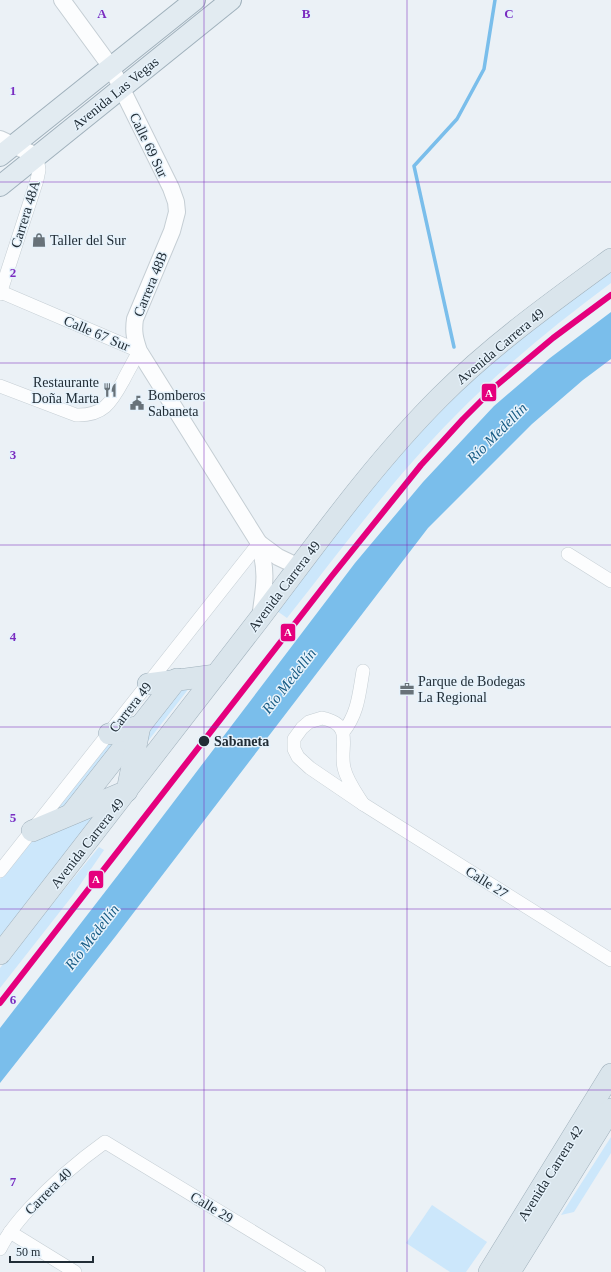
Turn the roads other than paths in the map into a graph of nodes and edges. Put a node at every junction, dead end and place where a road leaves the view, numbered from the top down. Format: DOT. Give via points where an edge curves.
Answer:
graph roads {
  1 [pos="62,0"];
  2 [pos="195,0"];
  3 [pos="231,0"];
  4 [pos="111,68"];
  5 [pos="121,88"];
  6 [pos="5,147"];
  7 [pos="37,156"];
  8 [pos="0,186"];
  9 [pos="177,212"];
  10 [pos="611,259"];
  11 [pos="0,293"];
  12 [pos="139,350"];
  13 [pos="0,386"];
  14 [pos="259,543"];
  15 [pos="568,554"];
  16 [pos="299,567"];
  17 [pos="611,581"];
  18 [pos="260,618"];
  19 [pos="362,671"];
  20 [pos="216,675"];
  21 [pos="177,680"];
  22 [pos="148,684"];
  23 [pos="140,726"];
  24 [pos="343,732"];
  25 [pos="109,734"];
  26 [pos="127,791"];
  27 [pos="363,804"];
  28 [pos="70,815"];
  29 [pos="32,831"];
  30 [pos="0,871"];
  31 [pos="0,954"];
  32 [pos="611,960"];
  33 [pos="611,1074"];
  34 [pos="611,1109"];
  35 [pos="605,1125"];
  36 [pos="105,1142"];
  37 [pos="10,1232"];
  38 [pos="0,1248"];
  39 [pos="317,1271"];
  40 [pos="75,1272"];
  41 [pos="489,1272"];
  42 [pos="510,1272"];
  1 -- 4 [label="street, Calle 69 Sur"];
  2 -- 4 [label="main road, Avenida Las Vegas"];
  3 -- 5 [label="main road, Avenida Las Vegas"];
  4 -- 5 [label="street, Calle 69 Sur"];
  4 -- 6 [label="main road, Avenida Las Vegas"];
  5 -- 7 [label="main road, Avenida Las Vegas"];
  5 -- 9 [label="street, Calle 69 Sur" via="171,188"];
  6 -- 7 [label="street"];
  7 -- 8 [label="main road, Avenida Las Vegas"];
  7 -- 11 [label="street, Carrera 48A" via="37,180"];
  9 -- 12 [label="street, Carrera 48B" via="172,231 135,319 133,331"];
  10 -- 16 [label="highway, Avenida Carrera 49" via="525,322 441,396 384,459"];
  11 -- 12 [label="street, Calle 67 Sur"];
  12 -- 13 [label="street" via="112,400 87,416 76,415"];
  12 -- 14 [label="street, Calle 67 Sur"];
  14 -- 16 [label="street, Calle 67 Sur" via="278,557"];
  14 -- 18 [label="street, Calle 67 Sur" via="265,566"];
  14 -- 22 [label="street, Carrera 49"];
  15 -- 17 [label="street"];
  16 -- 18 [label="highway, Avenida Carrera 49"];
  18 -- 20 [label="highway, Avenida Carrera 49"];
  19 -- 24 [label="street" via="356,710"];
  20 -- 21 [label="highway"];
  20 -- 26 [label="highway, Avenida Carrera 49"];
  21 -- 22 [label="highway"];
  21 -- 23 [label="highway"];
  22 -- 25 [label="street, Carrera 49"];
  23 -- 25 [label="highway"];
  23 -- 26 [label="highway"];
  23 -- 28 [label="highway"];
  24 -- 27 [label="street, Calle 27" via="345,772"];
  24 -- 27 [label="street, Calle 27" via="332,720 322,718 309,722 294,738 294,749 298,757 310,768"];
  25 -- 29 [label="street, Carrera 49"];
  26 -- 28 [label="highway"];
  26 -- 31 [label="highway, Avenida Carrera 49"];
  27 -- 32 [label="street, Calle 27"];
  28 -- 29 [label="highway"];
  29 -- 30 [label="street, Carrera 49"];
  33 -- 41 [label="highway, Avenida Carrera 42"];
  34 -- 35 [label="highway, Avenida Carrera 42"];
  35 -- 42 [label="highway, Avenida Carrera 42"];
  36 -- 37 [label="street, Carrera 40" via="46,1190"];
  36 -- 39 [label="street, Calle 29"];
  37 -- 38 [label="street, Carrera 40"];
  37 -- 40 [label="street"];
}
